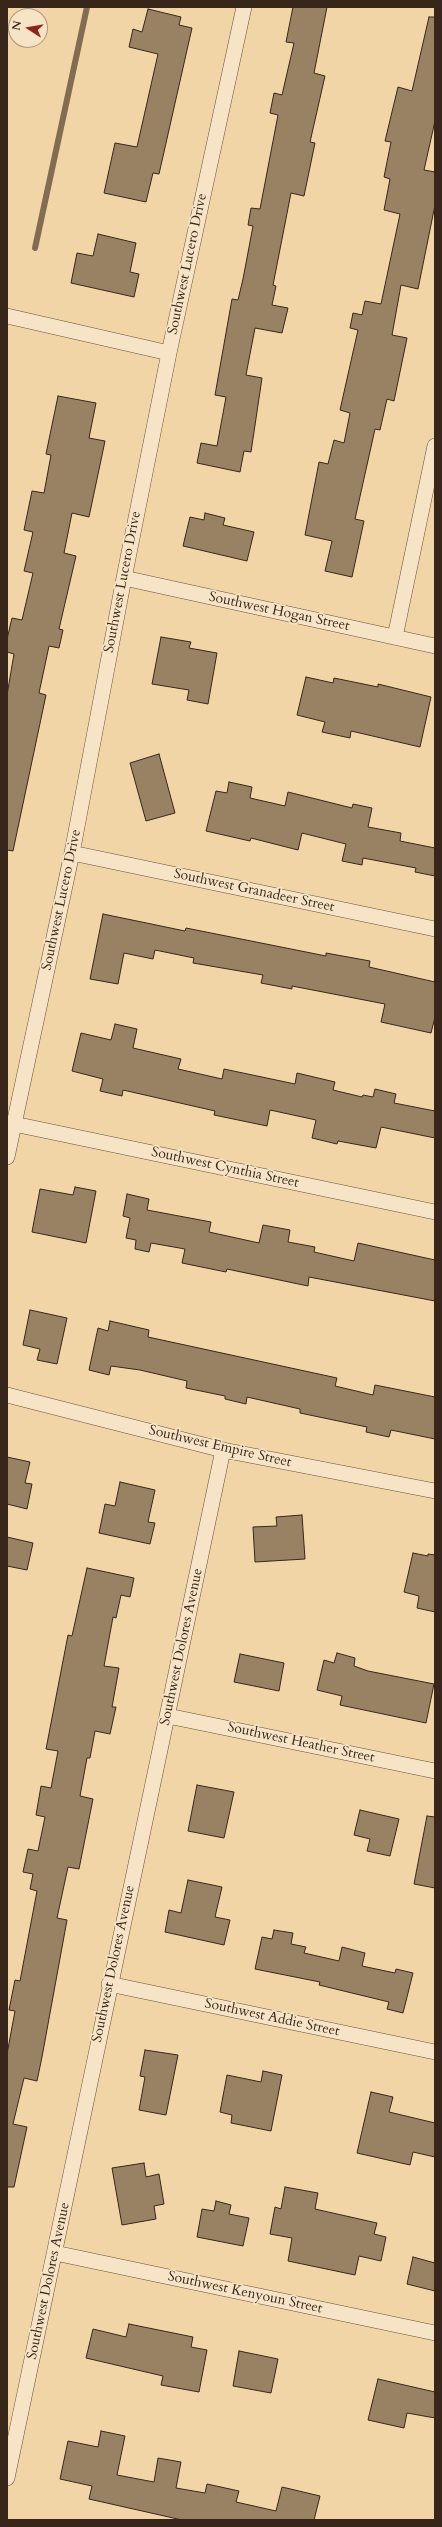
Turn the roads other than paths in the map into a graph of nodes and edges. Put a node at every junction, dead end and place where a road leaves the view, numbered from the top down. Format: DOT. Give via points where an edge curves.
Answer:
graph roads {
  1 [pos="244,7"];
  2 [pos="7,316"];
  3 [pos="169,352"];
  4 [pos="435,446"];
  5 [pos="124,578"];
  6 [pos="395,637"];
  7 [pos="435,646"];
  8 [pos="72,853"];
  9 [pos="435,929"];
  10 [pos="14,1124"];
  11 [pos="7,1157"];
  12 [pos="435,1212"];
  13 [pos="7,1395"];
  14 [pos="223,1450"];
  15 [pos="435,1491"];
  16 [pos="168,1716"];
  17 [pos="435,1770"];
  18 [pos="109,1984"];
  19 [pos="435,2052"];
  20 [pos="55,2253"];
  21 [pos="435,2333"];
  22 [pos="7,2478"];
  1 -- 3 [label="street, Southwest Lucero Drive"];
  2 -- 3 [label="street"];
  3 -- 5 [label="street, Southwest Lucero Drive"];
  4 -- 6 [label="street"];
  5 -- 6 [label="street, Southwest Hogan Street"];
  5 -- 8 [label="street, Southwest Lucero Drive"];
  6 -- 7 [label="street, Southwest Hogan Street"];
  8 -- 9 [label="street, Southwest Granadeer Street"];
  8 -- 10 [label="street, Southwest Lucero Drive"];
  10 -- 11 [label="street, Southwest Lucero Drive"];
  10 -- 12 [label="street, Southwest Cynthia Street"];
  13 -- 14 [label="street, Southwest Empire Street"];
  14 -- 15 [label="street, Southwest Empire Street"];
  14 -- 16 [label="street, Southwest Dolores Avenue"];
  16 -- 17 [label="street, Southwest Heather Street"];
  16 -- 18 [label="street, Southwest Dolores Avenue"];
  18 -- 19 [label="street, Southwest Addie Street"];
  18 -- 20 [label="street, Southwest Dolores Avenue"];
  20 -- 21 [label="street, Southwest Kenyoun Street"];
  20 -- 22 [label="street, Southwest Dolores Avenue"];
}
